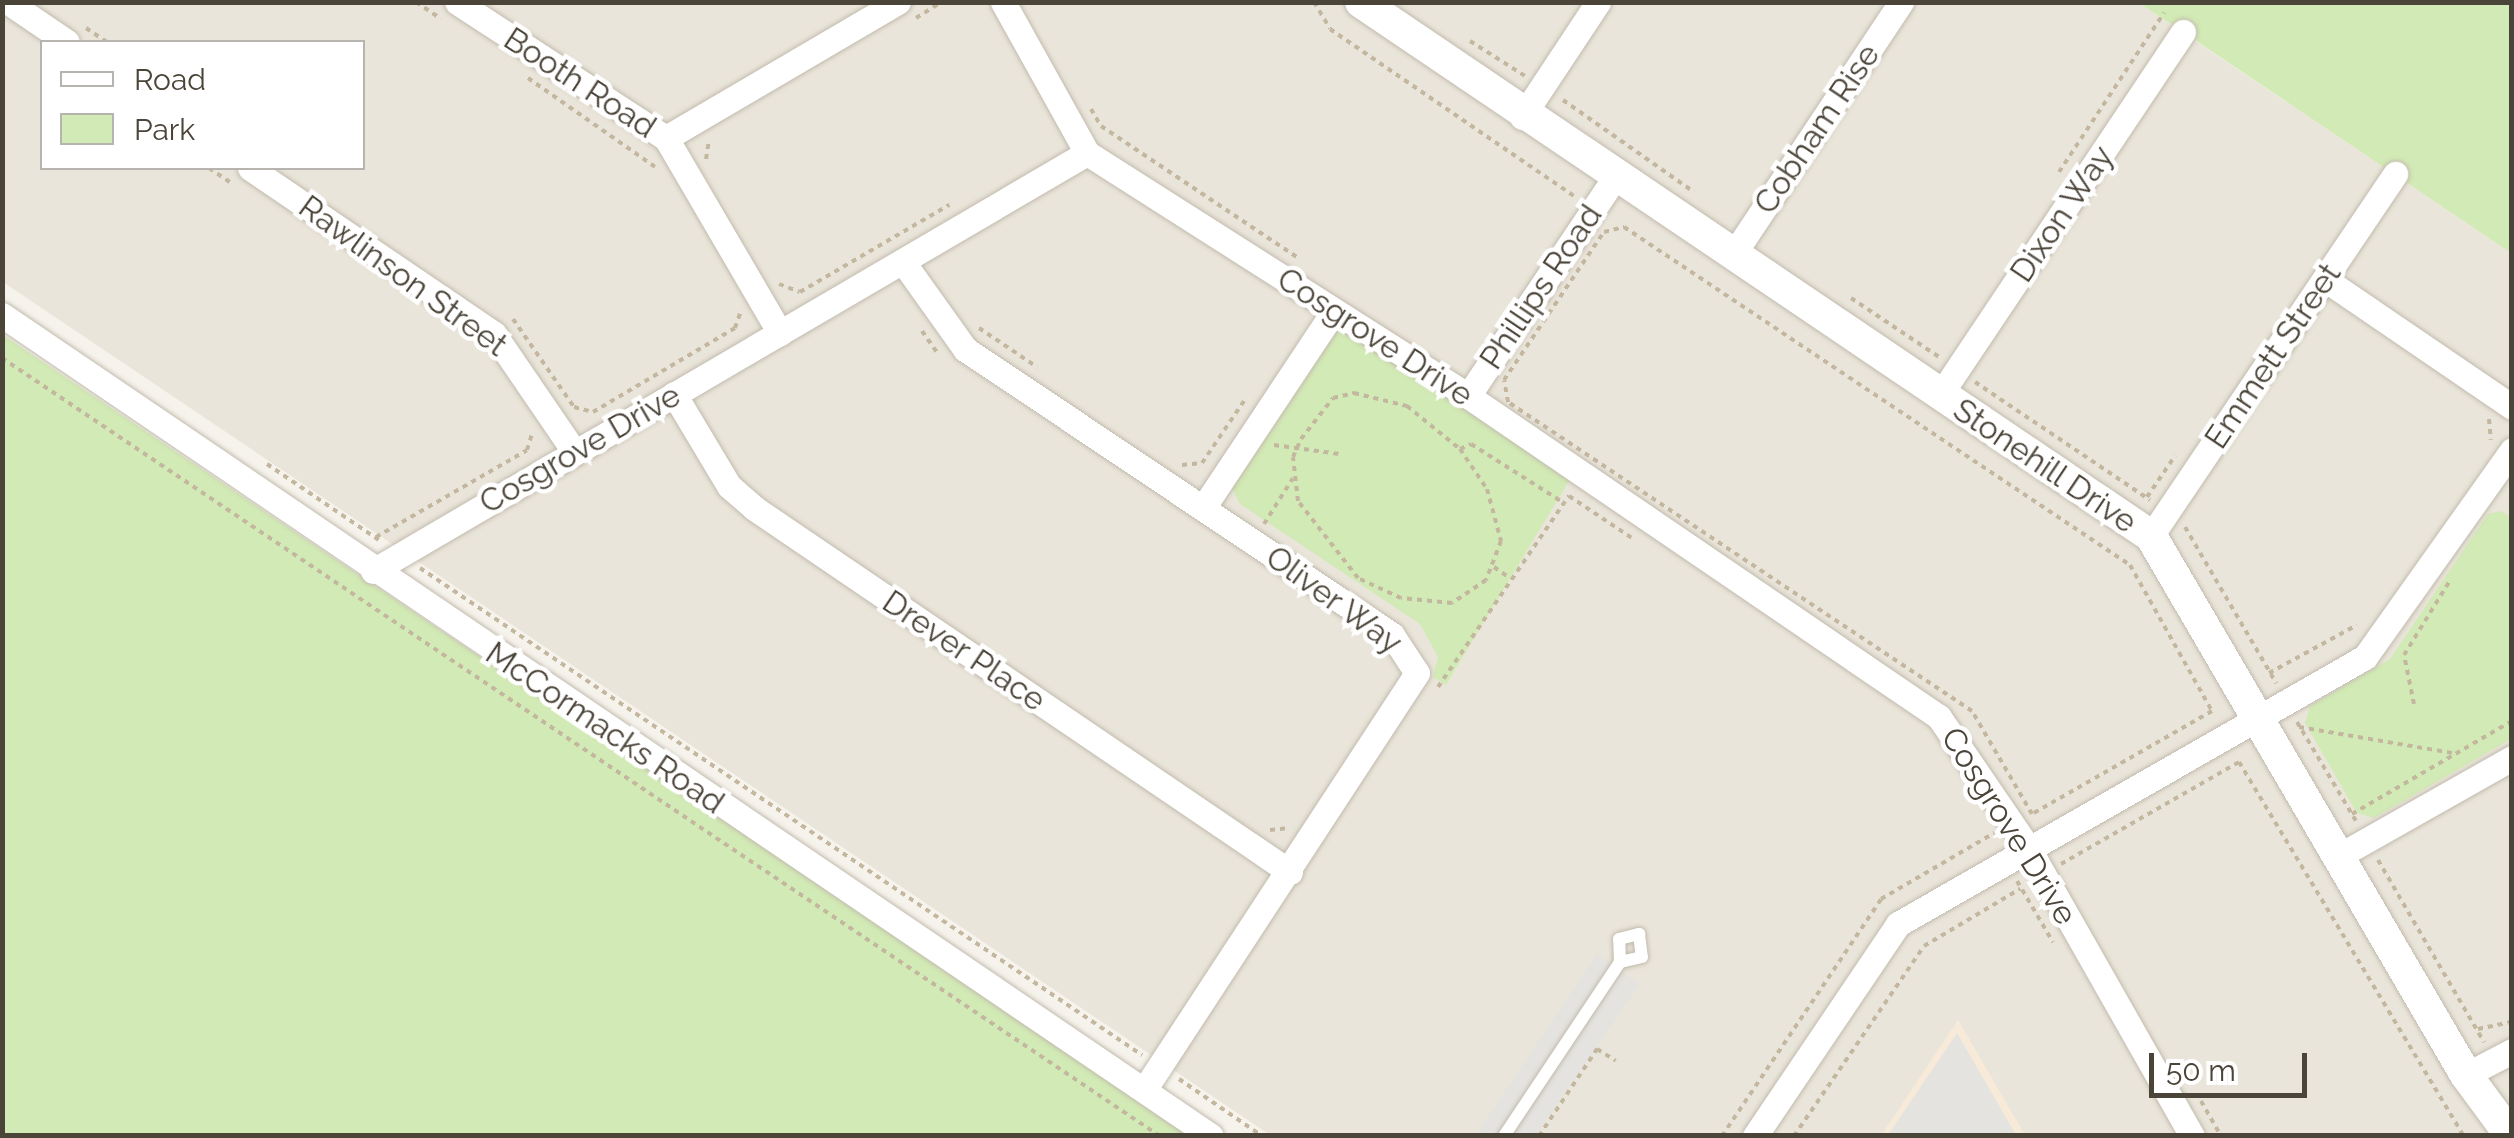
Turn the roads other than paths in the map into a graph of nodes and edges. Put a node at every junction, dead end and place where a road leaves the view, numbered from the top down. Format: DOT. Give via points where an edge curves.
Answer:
graph roads {
  1 [pos="8,2"];
  2 [pos="898,2"];
  3 [pos="1003,2"];
  4 [pos="1361,2"];
  5 [pos="1598,2"];
  6 [pos="1901,2"];
  7 [pos="452,13"];
  8 [pos="2183,32"];
  9 [pos="64,40"];
  10 [pos="1522,117"];
  11 [pos="666,138"];
  12 [pos="1087,152"];
  13 [pos="2394,174"];
  14 [pos="246,178"];
  15 [pos="1614,179"];
  16 [pos="1733,255"];
  17 [pos="904,262"];
  18 [pos="2326,280"];
  19 [pos="1333,312"];
  20 [pos="2,315"];
  21 [pos="780,332"];
  22 [pos="674,394"];
  23 [pos="1940,395"];
  24 [pos="1468,396"];
  25 [pos="2512,407"];
  26 [pos="2500,448"];
  27 [pos="573,450"];
  28 [pos="1204,508"];
  29 [pos="2150,536"];
  30 [pos="373,571"];
  31 [pos="2258,720"];
  32 [pos="2512,758"];
  33 [pos="2029,849"];
  34 [pos="2337,857"];
  35 [pos="1290,872"];
  36 [pos="1620,962"];
  37 [pos="2512,1051"];
  38 [pos="2466,1075"];
  39 [pos="1144,1090"];
  40 [pos="1210,1136"];
  41 [pos="1504,1136"];
  42 [pos="1754,1136"];
  43 [pos="2192,1136"];
  44 [pos="2511,1136"];
  1 -- 9 [label="street"];
  2 -- 11 [label="street"];
  3 -- 12 [label="street"];
  4 -- 10 [label="street, Stonehill Drive"];
  5 -- 10 [label="street"];
  6 -- 16 [label="street, Cobham Rise"];
  7 -- 11 [label="street, Booth Road"];
  8 -- 23 [label="street, Dixon Way"];
  10 -- 15 [label="street, Stonehill Drive"];
  11 -- 21 [label="street, Booth Road"];
  12 -- 17 [label="street, Cosgrove Drive"];
  12 -- 19 [label="street, Cosgrove Drive"];
  13 -- 18 [label="street, Emmett Street"];
  14 -- 27 [label="street, Rawlinson Street" via="494,334"];
  15 -- 16 [label="street, Stonehill Drive"];
  15 -- 24 [label="street, Phillips Road"];
  16 -- 23 [label="street, Stonehill Drive"];
  17 -- 21 [label="street, Cosgrove Drive"];
  17 -- 28 [label="street, Oliver Way" via="965,349"];
  18 -- 25 [label="street"];
  18 -- 29 [label="street, Emmett Street"];
  19 -- 24 [label="street, Cosgrove Drive"];
  19 -- 28 [label="street"];
  20 -- 30 [label="street, McCormacks Road"];
  21 -- 22 [label="street, Cosgrove Drive"];
  22 -- 27 [label="street, Cosgrove Drive"];
  22 -- 35 [label="street, Drever Place" via="728,486 754,508"];
  23 -- 29 [label="street, Stonehill Drive"];
  24 -- 33 [label="street, Cosgrove Drive" via="1939,717"];
  26 -- 31 [label="street" via="2379,644 2293,715"];
  27 -- 30 [label="street, Cosgrove Drive"];
  28 -- 35 [label="street, Oliver Way" via="1392,635 1417,674"];
  29 -- 31 [label="street, Stonehill Drive"];
  30 -- 39 [label="street, McCormacks Road"];
  31 -- 33 [label="street"];
  31 -- 34 [label="street, Stonehill Drive"];
  32 -- 34 [label="street"];
  33 -- 42 [label="street" via="1898,924"];
  33 -- 43 [label="street, Cosgrove Drive"];
  34 -- 38 [label="street, Stonehill Drive"];
  35 -- 39 [label="street, Oliver Way" via="1168,1072"];
  36 -- 41 [label="lane"];
  37 -- 38 [label="street"];
  38 -- 44 [label="street, Stonehill Drive"];
  39 -- 40 [label="street, McCormacks Road"];
}
